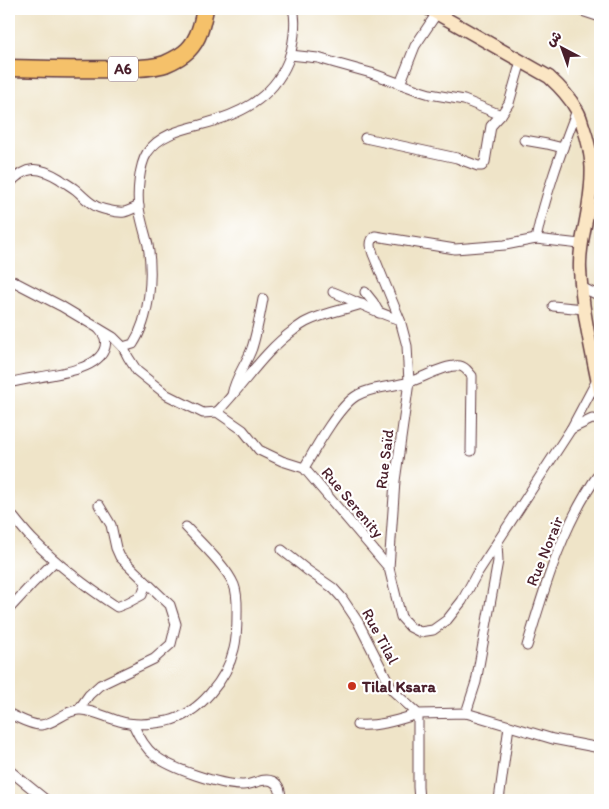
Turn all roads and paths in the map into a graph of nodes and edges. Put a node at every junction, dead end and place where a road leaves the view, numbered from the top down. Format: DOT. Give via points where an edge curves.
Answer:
graph roads {
  1 [pos="205,9"];
  2 [pos="293,9"];
  3 [pos="576,9"];
  4 [pos="433,11"];
  5 [pos="600,17"];
  6 [pos="290,54"];
  7 [pos="521,61"];
  8 [pos="9,68"];
  9 [pos="400,84"];
  10 [pos="577,110"];
  11 [pos="501,115"];
  12 [pos="364,138"];
  13 [pos="524,140"];
  14 [pos="563,148"];
  15 [pos="9,184"];
  16 [pos="138,206"];
  17 [pos="536,239"];
  18 [pos="580,244"];
  19 [pos="9,279"];
  20 [pos="581,287"];
  21 [pos="333,292"];
  22 [pos="365,292"];
  23 [pos="600,296"];
  24 [pos="263,298"];
  25 [pos="362,304"];
  26 [pos="553,306"];
  27 [pos="584,309"];
  28 [pos="380,313"];
  29 [pos="400,320"];
  30 [pos="98,327"];
  31 [pos="123,347"];
  32 [pos="598,380"];
  33 [pos="409,382"];
  34 [pos="9,383"];
  35 [pos="600,393"];
  36 [pos="231,397"];
  37 [pos="217,412"];
  38 [pos="600,420"];
  39 [pos="571,429"];
  40 [pos="471,451"];
  41 [pos="304,468"];
  42 [pos="600,472"];
  43 [pos="99,506"];
  44 [pos="9,512"];
  45 [pos="186,527"];
  46 [pos="497,543"];
  47 [pos="282,550"];
  48 [pos="55,561"];
  49 [pos="389,568"];
  50 [pos="146,583"];
  51 [pos="9,609"];
  52 [pos="527,646"];
  53 [pos="79,710"];
  54 [pos="466,713"];
  55 [pos="9,714"];
  56 [pos="418,714"];
  57 [pos="132,724"];
  58 [pos="357,725"];
  59 [pos="510,726"];
  60 [pos="600,748"];
  61 [pos="9,770"];
  62 [pos="46,800"];
  63 [pos="282,800"];
  64 [pos="419,800"];
  65 [pos="499,800"];
  1 -- 8 [label="highway, A6" via="195,41 178,58 164,64 141,68"];
  2 -- 6 [label="street"];
  3 -- 5 [label="street"];
  4 -- 7 [label="street"];
  4 -- 9 [label="street"];
  6 -- 9 [label="street" via="318,58"];
  6 -- 16 [label="street" via="280,77 254,103 232,115 171,133 154,144 141,166"];
  7 -- 10 [label="street" via="550,77"];
  7 -- 11 [label="street" via="509,103"];
  9 -- 11 [label="street" via="464,100"];
  10 -- 14 [label="street"];
  10 -- 18 [label="street" via="591,152 592,173"];
  11 -- 12 [label="street" via="491,126 482,166"];
  13 -- 14 [label="street"];
  14 -- 17 [label="street"];
  15 -- 16 [label="street" via="31,169 47,171 94,206 122,213"];
  16 -- 31 [label="street" via="148,245 150,288 140,332 133,344"];
  17 -- 18 [label="street, Rue Saïd"];
  17 -- 29 [label="street, Rue Saïd" via="506,245 456,248 375,236 370,246"];
  18 -- 20 [label="street"];
  19 -- 30 [label="street, Rue Serenity"];
  20 -- 23 [label="street"];
  20 -- 27 [label="street"];
  21 -- 25 [label="street"];
  22 -- 28 [label="street"];
  24 -- 36 [label="street" via="251,350"];
  25 -- 28 [label="street"];
  25 -- 36 [label="street" via="305,322 264,358"];
  26 -- 27 [label="street"];
  27 -- 32 [label="street"];
  28 -- 29 [label="street"];
  29 -- 33 [label="street, Rue Saïd" via="407,346"];
  30 -- 31 [label="street, Rue Serenity"];
  30 -- 34 [label="street" via="106,342 104,349 86,366"];
  31 -- 37 [label="street, Rue Serenity" via="137,371 167,395 203,413"];
  32 -- 35 [label="street"];
  32 -- 39 [label="street, Rue Saïd"];
  33 -- 40 [label="street" via="450,367 466,369 472,376"];
  33 -- 41 [label="street" via="356,396 326,431"];
  33 -- 49 [label="street, Rue Saïd" via="395,481"];
  36 -- 37 [label="street"];
  37 -- 41 [label="street, Rue Serenity" via="243,430 259,450"];
  38 -- 39 [label="street" via="592,419"];
  39 -- 46 [label="street, Rue Saïd"];
  41 -- 49 [label="street, Rue Serenity"];
  42 -- 52 [label="street, Rue Norair" via="558,549"];
  43 -- 50 [label="street" via="111,525 120,557"];
  44 -- 48 [label="street"];
  45 -- 57 [label="street" via="228,574 237,593 234,651 218,684 191,712 170,721"];
  46 -- 49 [label="street, Rue Saïd" via="462,601 447,620 433,630 420,632 400,617"];
  46 -- 54 [label="street" via="498,561 476,682"];
  47 -- 56 [label="street, Rue Tilal" via="342,598 393,691"];
  48 -- 50 [label="street" via="117,607 142,595"];
  48 -- 51 [label="street"];
  50 -- 53 [label="street" via="170,604 176,624 171,644 154,659 100,685"];
  53 -- 55 [label="street" via="41,725"];
  53 -- 57 [label="street"];
  54 -- 56 [label="street"];
  54 -- 59 [label="street"];
  56 -- 58 [label="street" via="382,724"];
  56 -- 64 [label="street"];
  57 -- 63 [label="street" via="149,750 164,762 241,786 271,780 281,791"];
  59 -- 60 [label="street"];
  59 -- 65 [label="street"];
  61 -- 62 [label="street"];
}
